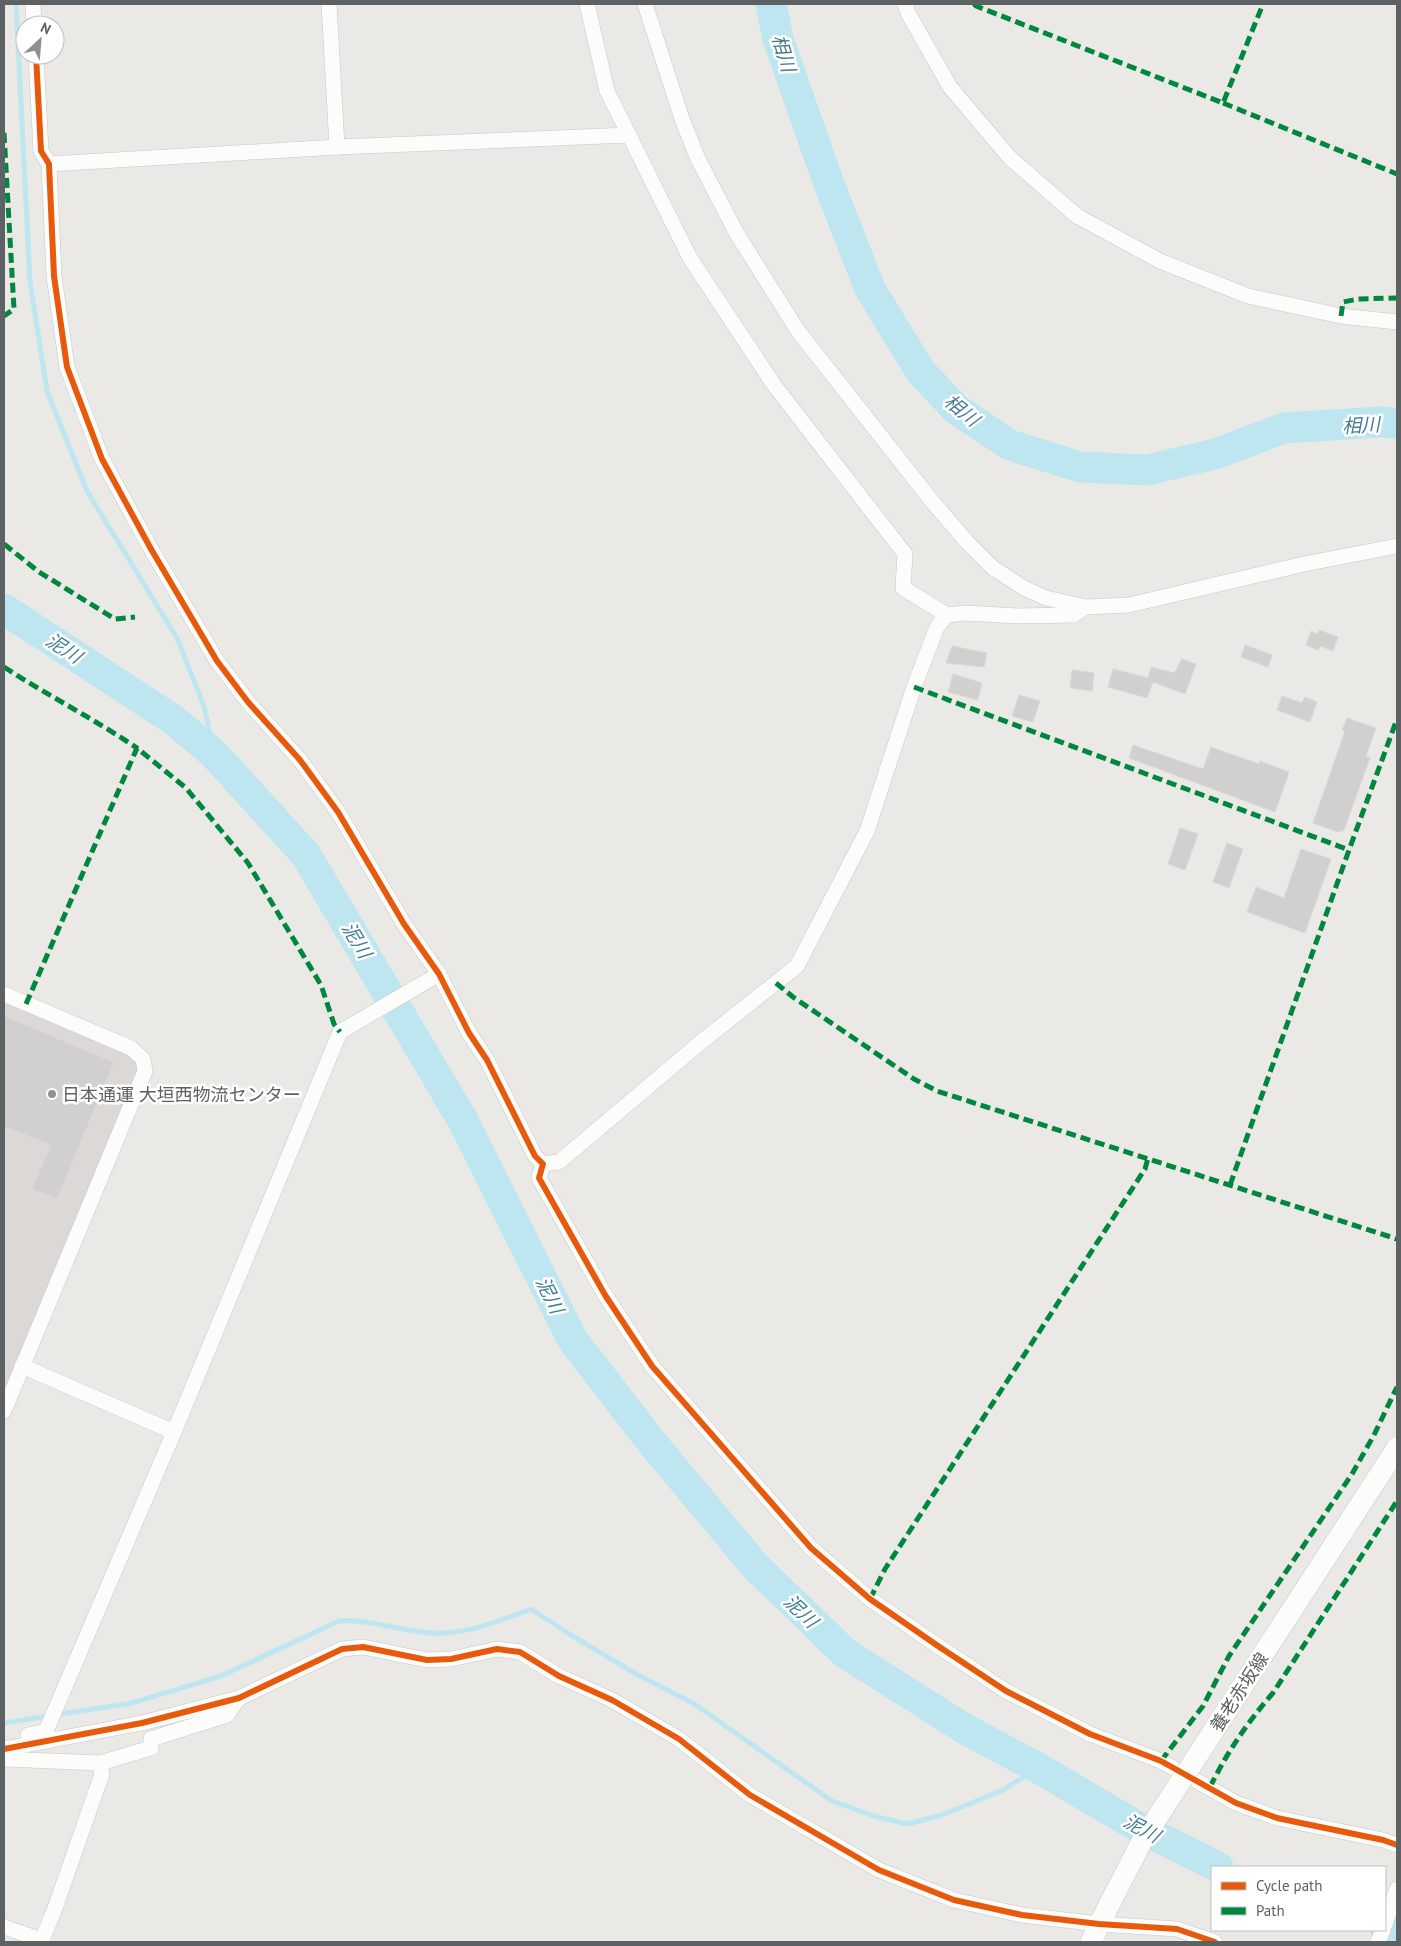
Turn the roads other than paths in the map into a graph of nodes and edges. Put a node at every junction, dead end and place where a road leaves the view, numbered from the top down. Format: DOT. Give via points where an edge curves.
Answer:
graph roads {
  1 [pos="329,4"];
  2 [pos="587,4"];
  3 [pos="645,4"];
  4 [pos="905,4"];
  5 [pos="36,65"];
  6 [pos="629,135"];
  7 [pos="337,147"];
  8 [pos="50,164"];
  9 [pos="1397,322"];
  10 [pos="1397,546"];
  11 [pos="1086,607"];
  12 [pos="946,615"];
  13 [pos="433,977"];
  14 [pos="4,994"];
  15 [pos="543,1164"];
  16 [pos="22,1366"];
  17 [pos="4,1411"];
  18 [pos="174,1432"];
  19 [pos="1397,1448"];
  20 [pos="239,1698"];
  21 [pos="4,1740"];
  22 [pos="4,1749"];
  23 [pos="4,1759"];
  24 [pos="100,1763"];
  25 [pos="1397,1845"];
  26 [pos="1397,1889"];
  27 [pos="1386,1921"];
  28 [pos="1099,1925"];
  29 [pos="4,1927"];
  30 [pos="41,1941"];
  31 [pos="1215,1942"];
  1 -- 7 [label="street"];
  2 -- 6 [label="street" via="607,91"];
  3 -- 11 [label="street" via="698,159 737,234 798,331 931,500 993,568 1046,598"];
  4 -- 9 [label="street" via="950,87 1010,158 1077,216 1160,261 1248,296 1342,316"];
  5 -- 8 [label="street" via="40,151"];
  6 -- 7 [label="street"];
  6 -- 12 [label="street" via="695,266 774,386 904,554 903,588"];
  7 -- 8 [label="street"];
  8 -- 13 [label="street" via="54,276 67,366 102,459 217,662 300,760 338,812"];
  10 -- 11 [label="street" via="1129,605"];
  11 -- 12 [label="street" via="1073,615"];
  12 -- 15 [label="street" via="937,627 914,687 867,831 797,966 559,1162"];
  13 -- 15 [label="street" via="487,1060 535,1156"];
  13 -- 18 [label="street" via="340,1032"];
  14 -- 16 [label="street" via="131,1048 143,1059 145,1071"];
  15 -- 25 [label="street" via="539,1178 605,1295 652,1366 811,1548 870,1599 1006,1691 1090,1734 1161,1761 1236,1802 1277,1818"];
  16 -- 17 [label="street"];
  16 -- 18 [label="street"];
  18 -- 21 [label="street" via="46,1731"];
  19 -- 28 [label="main road, 養老赤坂線, bridge" via="1142,1841"];
  20 -- 22 [label="street" via="142,1723"];
  20 -- 24 [label="street" via="227,1715 151,1739 151,1748"];
  20 -- 28 [label="street" via="342,1648 363,1647 427,1660 451,1659 497,1648 520,1652 679,1739 750,1795 879,1870 954,1900 1022,1915"];
  23 -- 24 [label="street"];
  24 -- 30 [label="street" via="102,1774"];
  26 -- 27 [label="street"];
  28 -- 31 [label="street" via="1177,1929"];
  29 -- 30 [label="street"];
}
